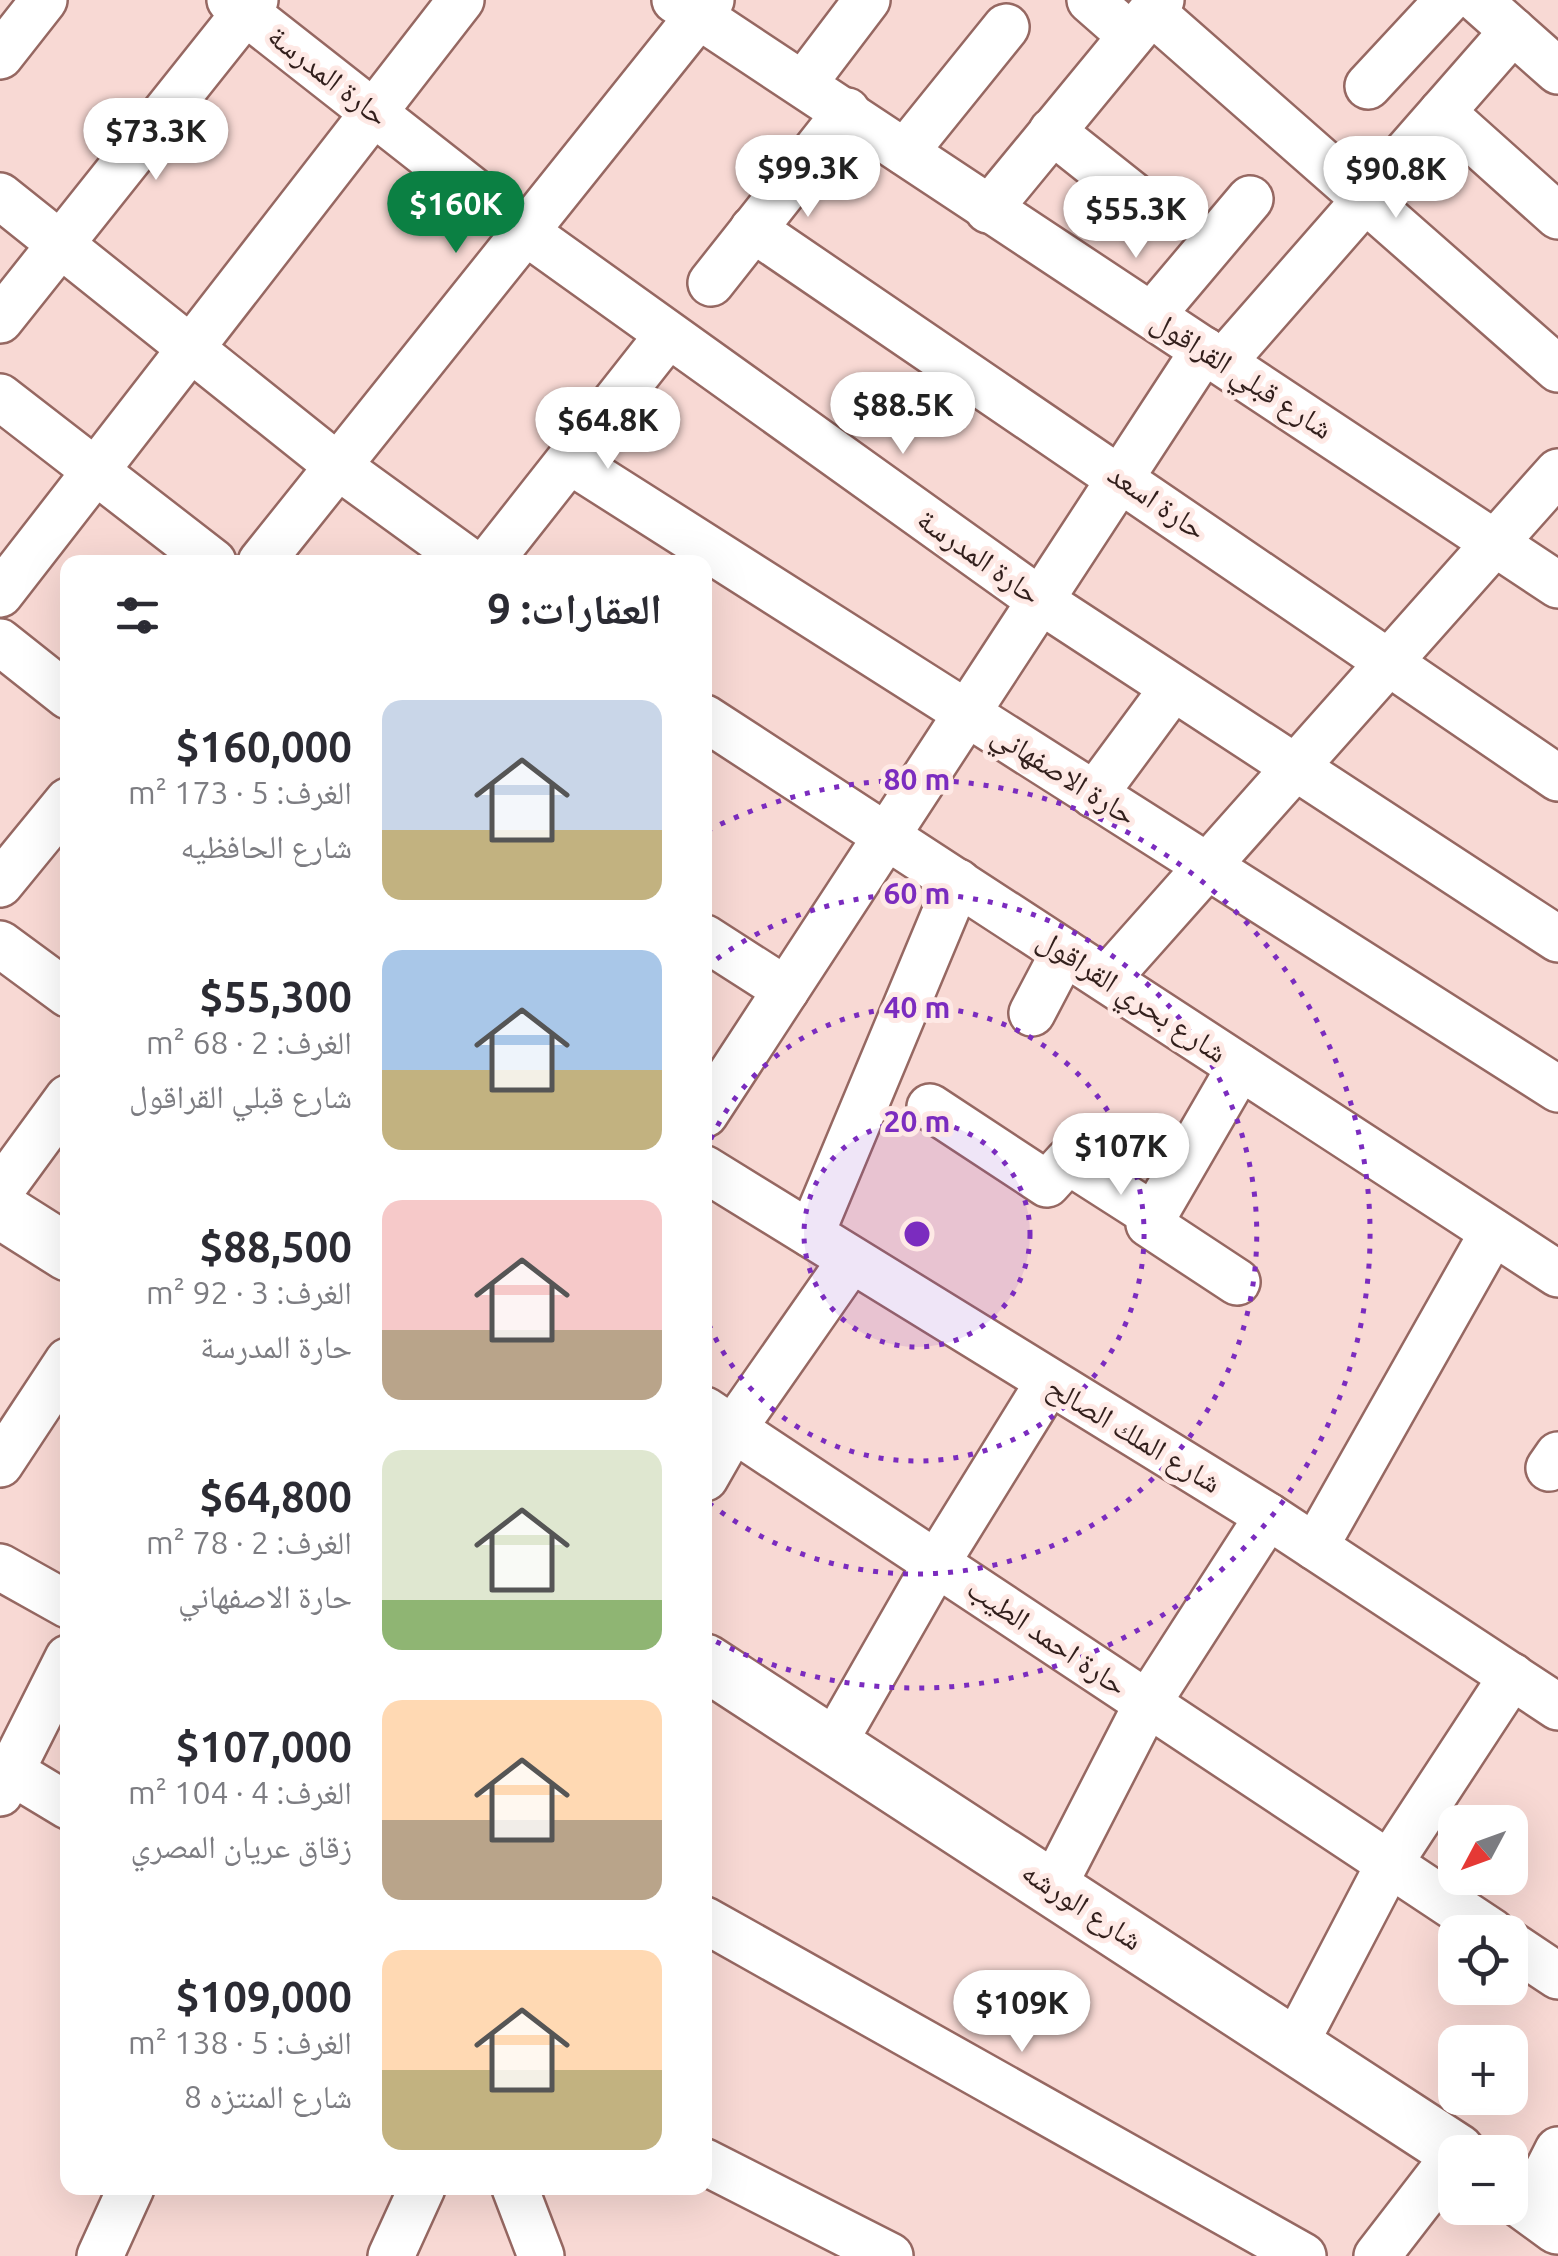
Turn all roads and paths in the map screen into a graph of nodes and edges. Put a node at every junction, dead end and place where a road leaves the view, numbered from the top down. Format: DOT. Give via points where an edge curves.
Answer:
graph roads {
  1 [pos="44,0"];
  2 [pos="461,0"];
  3 [pos="867,0"];
  4 [pos="1090,0"];
  5 [pos="1448,0"];
  6 [pos="243,4"];
  7 [pos="695,5"];
  8 [pos="1498,11"];
  9 [pos="1148,16"];
  10 [pos="1006,26"];
  11 [pos="0,56"];
  12 [pos="1558,70"];
  13 [pos="804,83"];
  14 [pos="1368,86"];
  15 [pos="846,111"];
  16 [pos="374,112"];
  17 [pos="1442,112"];
  18 [pos="1052,131"];
  19 [pos="905,152"];
  20 [pos="0,196"];
  21 [pos="1250,200"];
  22 [pos="1365,200"];
  23 [pos="988,210"];
  24 [pos="1159,216"];
  25 [pos="1558,216"];
  26 [pos="523,230"];
  27 [pos="753,230"];
  28 [pos="61,243"];
  29 [pos="711,283"];
  30 [pos="1152,315"];
  31 [pos="0,320"];
  32 [pos="668,336"];
  33 [pos="194,347"];
  34 [pos="1214,356"];
  35 [pos="1558,369"];
  36 [pos="0,398"];
  37 [pos="570,461"];
  38 [pos="339,467"];
  39 [pos="95,471"];
  40 [pos="1558,472"];
  41 [pos="1121,478"];
  42 [pos="1493,542"];
  43 [pos="204,555"];
  44 [pos="267,555"];
  45 [pos="460,555"];
  46 [pos="495,555"];
  47 [pos="1558,585"];
  48 [pos="0,594"];
  49 [pos="1041,601"];
  50 [pos="0,642"];
  51 [pos="1388,661"];
  52 [pos="1173,688"];
  53 [pos="60,690"];
  54 [pos="967,714"];
  55 [pos="712,723"];
  56 [pos="1294,767"];
  57 [pos="1558,778"];
  58 [pos="1094,795"];
  59 [pos="60,811"];
  60 [pos="887,836"];
  61 [pos="1207,866"];
  62 [pos="958,882"];
  63 [pos="0,884"];
  64 [pos="1558,940"];
  65 [pos="712,942"];
  66 [pos="0,944"];
  67 [pos="1064,952"];
  68 [pos="1107,980"];
  69 [pos="60,988"];
  70 [pos="786,990"];
  71 [pos="1032,1013"];
  72 [pos="1240,1066"];
  73 [pos="1558,1089"];
  74 [pos="712,1103"];
  75 [pos="930,1106"];
  76 [pos="60,1109"];
  77 [pos="712,1173"];
  78 [pos="0,1191"];
  79 [pos="0,1210"];
  80 [pos="1154,1216"];
  81 [pos="1493,1232"];
  82 [pos="811,1234"];
  83 [pos="60,1248"];
  84 [pos="851,1260"];
  85 [pos="1558,1274"];
  86 [pos="1238,1282"];
  87 [pos="60,1374"];
  88 [pos="1048,1383"];
  89 [pos="719,1419"];
  90 [pos="712,1448"];
  91 [pos="0,1464"];
  92 [pos="1268,1516"];
  93 [pos="1315,1547"];
  94 [pos="936,1564"];
  95 [pos="0,1567"];
  96 [pos="60,1601"];
  97 [pos="712,1666"];
  98 [pos="60,1674"];
  99 [pos="1512,1676"];
  100 [pos="1148,1704"];
  101 [pos="1558,1707"];
  102 [pos="833,1744"];
  103 [pos="5,1782"];
  104 [pos="60,1803"];
  105 [pos="1389,1864"];
  106 [pos="1053,1888"];
  107 [pos="1466,1915"];
  108 [pos="712,1924"];
  109 [pos="1528,1956"];
  110 [pos="1558,1976"];
  111 [pos="1294,2046"];
  112 [pos="1438,2142"];
  113 [pos="1558,2150"];
  114 [pos="712,2166"];
  115 [pos="1438,2177"];
  116 [pos="128,2195"];
  117 [pos="419,2195"];
  118 [pos="518,2195"];
  119 [pos="1533,2207"];
  120 [pos="100,2256"];
  121 [pos="391,2256"];
  122 [pos="541,2256"];
  123 [pos="890,2256"];
  124 [pos="1303,2256"];
  125 [pos="1376,2256"];
  1 -- 11 [label="street"];
  2 -- 16 [label="street"];
  3 -- 13 [label="street"];
  4 -- 9 [label="street"];
  5 -- 14 [label="street"];
  6 -- 16 [label="street, حارة المدرسة"];
  6 -- 28 [label="street"];
  7 -- 13 [label="street, شارع قبلي القراقول"];
  7 -- 26 [label="street"];
  8 -- 12 [label="street"];
  8 -- 17 [label="street"];
  9 -- 18 [label="street"];
  9 -- 22 [label="street"];
  10 -- 19 [label="street"];
  13 -- 15 [label="street, شارع قبلي القراقول"];
  15 -- 19 [label="street, شارع قبلي القراقول"];
  15 -- 27 [label="street"];
  16 -- 26 [label="street, حارة المدرسة"];
  16 -- 33 [label="street"];
  17 -- 22 [label="street"];
  17 -- 25 [label="street"];
  18 -- 23 [label="street"];
  18 -- 24 [label="street"];
  19 -- 23 [label="street, شارع قبلي القراقول"];
  20 -- 28 [label="street"];
  21 -- 30 [label="street"];
  22 -- 34 [label="street"];
  22 -- 35 [label="street"];
  23 -- 30 [label="street, شارع قبلي القراقول"];
  26 -- 32 [label="street, حارة المدرسة"];
  26 -- 38 [label="street"];
  27 -- 29 [label="street"];
  27 -- 41 [label="street, حارة اسعد"];
  28 -- 31 [label="street"];
  28 -- 33 [label="street"];
  30 -- 34 [label="street, شارع قبلي القراقول"];
  32 -- 37 [label="street"];
  32 -- 49 [label="street, حارة المدرسة"];
  33 -- 38 [label="street"];
  33 -- 39 [label="street"];
  34 -- 41 [label="street"];
  34 -- 42 [label="street, شارع قبلي القراقول"];
  36 -- 39 [label="street"];
  37 -- 46 [label="street"];
  37 -- 54 [label="street, حارة الاصفهاني"];
  38 -- 44 [label="street"];
  38 -- 45 [label="street"];
  39 -- 43 [label="street"];
  39 -- 48 [label="street"];
  40 -- 42 [label="street"];
  41 -- 49 [label="street"];
  41 -- 51 [label="street, حارة اسعد"];
  42 -- 47 [label="street, شارع قبلي القراقول"];
  42 -- 51 [label="street"];
  49 -- 52 [label="street, حارة المدرسة"];
  49 -- 54 [label="street"];
  50 -- 53 [label="street"];
  51 -- 56 [label="street"];
  51 -- 57 [label="street, حارة اسعد"];
  52 -- 56 [label="street, حارة المدرسة"];
  52 -- 58 [label="street"];
  54 -- 58 [label="street, حارة الاصفهاني"];
  54 -- 60 [label="street"];
  55 -- 60 [label="street, شارع بحري القراقول"];
  56 -- 61 [label="street"];
  56 -- 64 [label="street, حارة المدرسة"];
  58 -- 61 [label="street, حارة الاصفهاني"];
  59 -- 63 [label="street"];
  60 -- 62 [label="street, شارع بحري القراقول"];
  60 -- 70 [label="street"];
  61 -- 68 [label="street"];
  61 -- 73 [label="street, حارة الاصفهاني"];
  62 -- 67 [label="street, شارع بحري القراقول"];
  62 -- 82 [label="street"];
  65 -- 70 [label="street"];
  66 -- 69 [label="street"];
  67 -- 68 [label="street, شارع بحري القراقول"];
  67 -- 71 [label="street"];
  68 -- 72 [label="street, شارع بحري القراقول"];
  70 -- 74 [label="street"];
  72 -- 80 [label="street"];
  72 -- 81 [label="street, شارع بحري القراقول"];
  75 -- 80 [label="street" via="1047,1184 1068,1162"];
  76 -- 78 [label="street"];
  77 -- 82 [label="street, شارع الملك الصالح"];
  79 -- 83 [label="street"];
  80 -- 86 [label="street" via="1151,1228"];
  81 -- 85 [label="street, شارع بحري القراقول"];
  81 -- 93 [label="street"];
  82 -- 84 [label="street, شارع الملك الصالح"];
  84 -- 88 [label="street, شارع الملك الصالح"];
  84 -- 89 [label="street"];
  87 -- 91 [label="street"];
  88 -- 92 [label="street, شارع الملك الصالح"];
  88 -- 94 [label="street"];
  89 -- 90 [label="street"];
  89 -- 94 [label="street, حارة احمد الطيب"];
  92 -- 93 [label="street, شارع الملك الصالح"];
  92 -- 100 [label="street"];
  93 -- 99 [label="street, شارع الملك الصالح"];
  94 -- 100 [label="street, حارة احمد الطيب"];
  94 -- 102 [label="street"];
  95 -- 96 [label="street"];
  97 -- 102 [label="street, شارع الورشه"];
  98 -- 103 [label="street"];
  99 -- 101 [label="street, شارع الملك الصالح"];
  99 -- 105 [label="street"];
  100 -- 105 [label="street, حارة احمد الطيب"];
  100 -- 106 [label="street"];
  102 -- 106 [label="street, شارع الورشه"];
  103 -- 104 [label="street"];
  105 -- 107 [label="street, حارة احمد الطيب"];
  105 -- 111 [label="street"];
  106 -- 111 [label="street, شارع الورشه"];
  108 -- 124 [label="street"];
  109 -- 110 [label="street"];
  111 -- 112 [label="street, شارع الورشه"];
  113 -- 119 [label="street"];
  114 -- 123 [label="street"];
  115 -- 125 [label="street"];
  116 -- 120 [label="street"];
  117 -- 121 [label="street"];
  118 -- 122 [label="street"];
}
